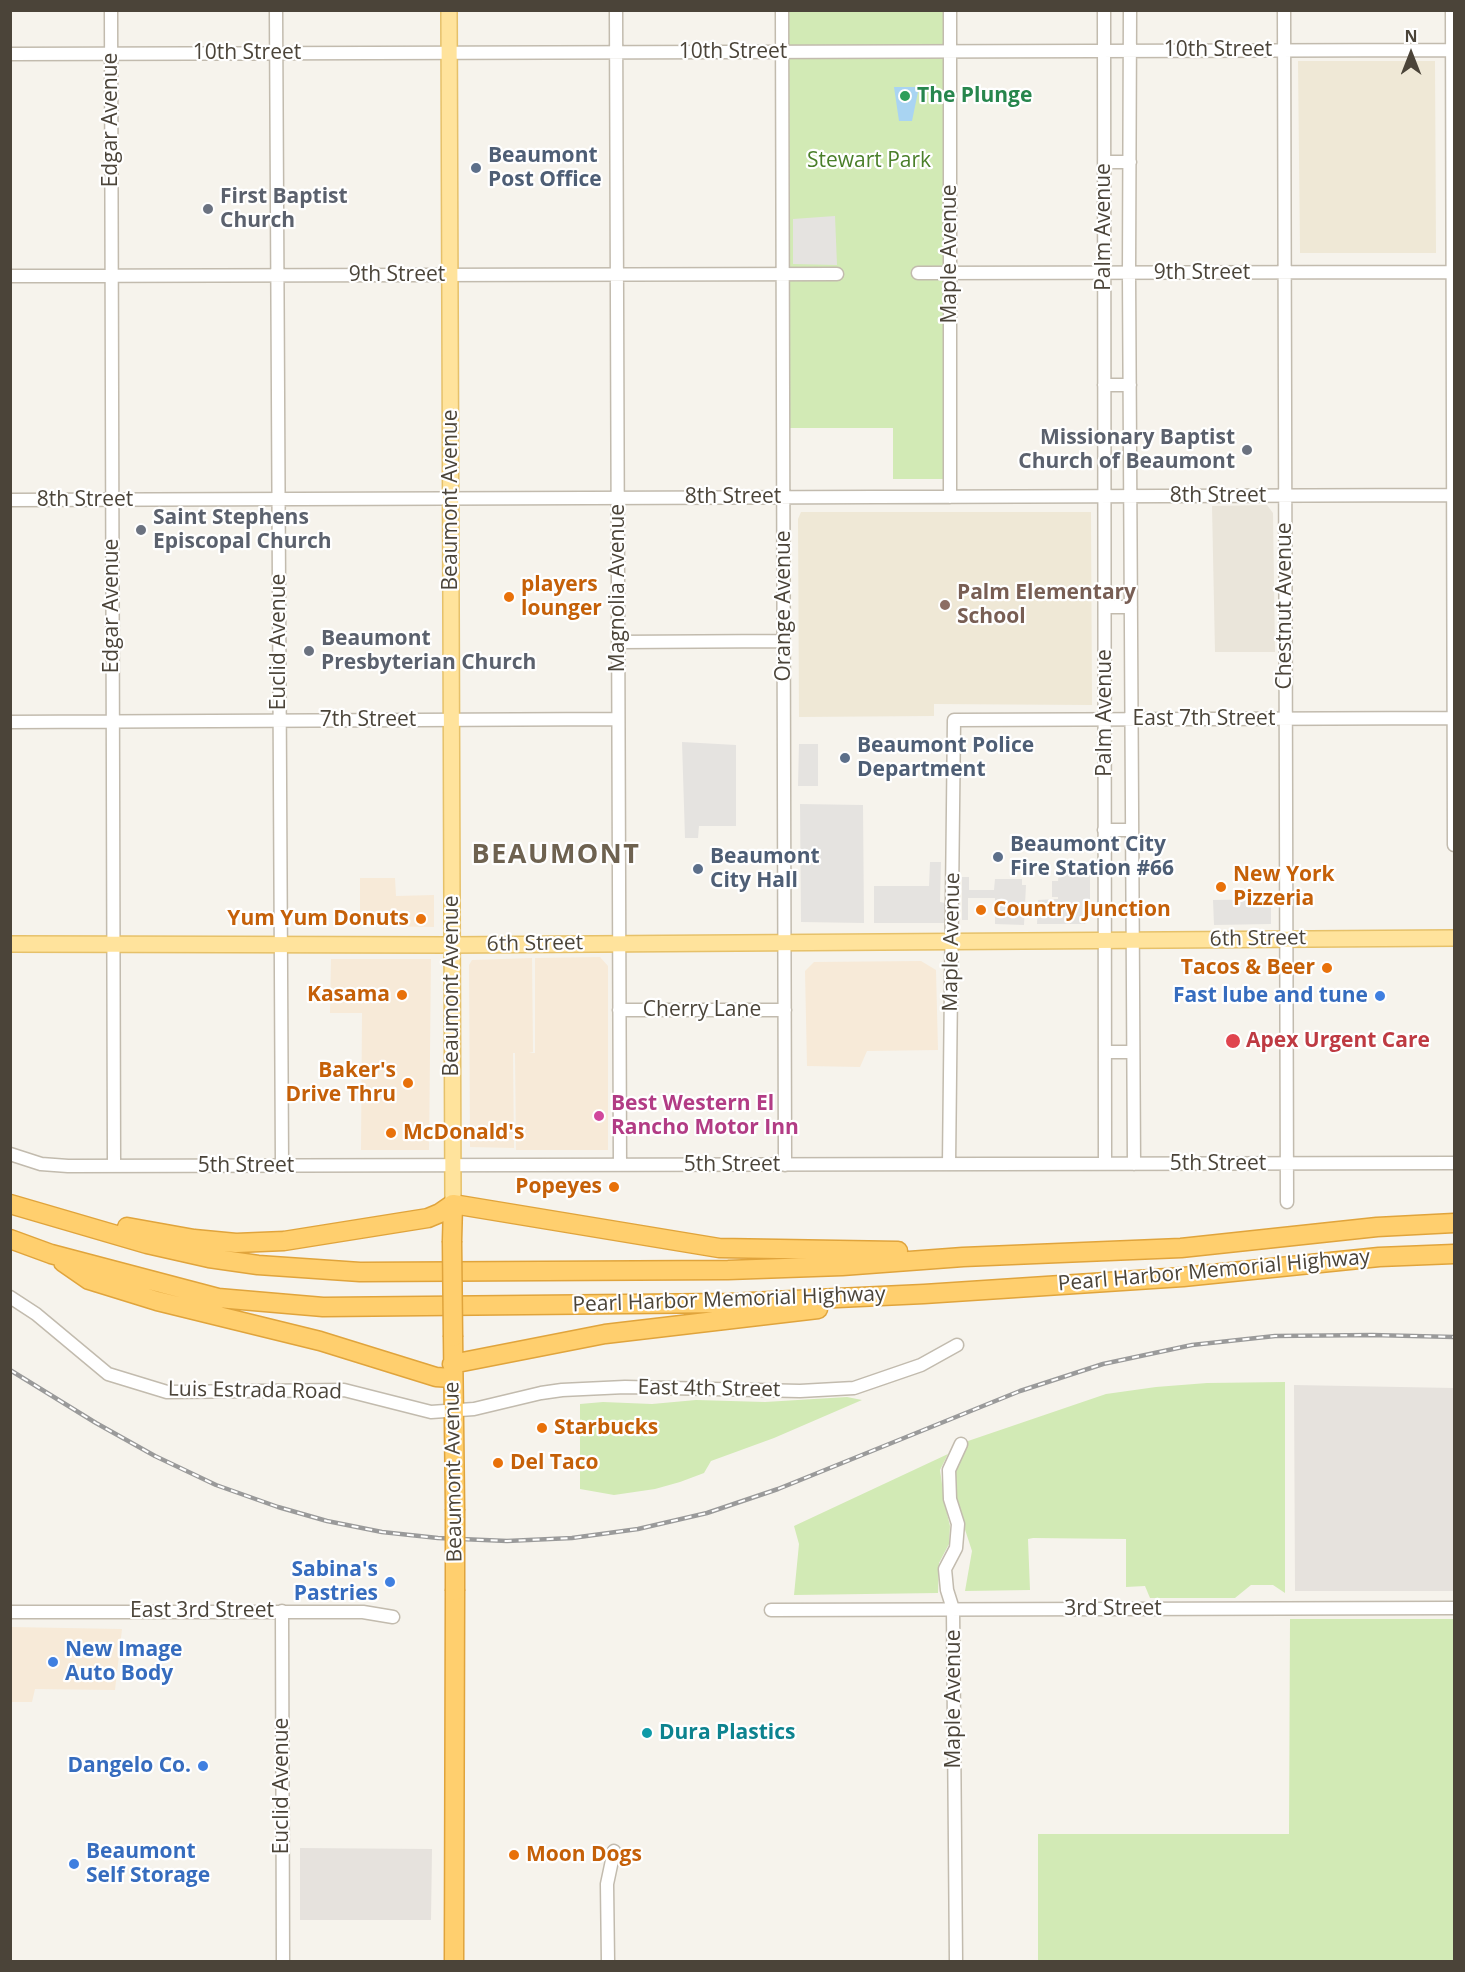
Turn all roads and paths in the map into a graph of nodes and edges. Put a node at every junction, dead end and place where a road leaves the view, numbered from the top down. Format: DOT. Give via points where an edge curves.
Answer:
graph roads {
  1 [pos="111,10"];
  2 [pos="276,10"];
  3 [pos="449,10"];
  4 [pos="616,10"];
  5 [pos="782,10"];
  6 [pos="950,10"];
  7 [pos="1104,10"];
  8 [pos="1130,10"];
  9 [pos="1284,10"];
  10 [pos="1452,10"];
  11 [pos="1131,50"];
  12 [pos="1284,50"];
  13 [pos="1453,50"];
  14 [pos="782,51"];
  15 [pos="950,51"];
  16 [pos="1104,51"];
  17 [pos="449,52"];
  18 [pos="616,52"];
  19 [pos="111,53"];
  20 [pos="277,53"];
  21 [pos="10,54"];
  22 [pos="1104,162"];
  23 [pos="1130,162"];
  24 [pos="1285,272"];
  25 [pos="1454,272"];
  26 [pos="837,273"];
  27 [pos="918,273"];
  28 [pos="950,273"];
  29 [pos="1104,273"];
  30 [pos="1129,273"];
  31 [pos="617,274"];
  32 [pos="783,274"];
  33 [pos="277,275"];
  34 [pos="450,275"];
  35 [pos="10,276"];
  36 [pos="112,276"];
  37 [pos="1104,385"];
  38 [pos="1130,385"];
  39 [pos="1285,495"];
  40 [pos="1454,495"];
  41 [pos="1104,496"];
  42 [pos="1131,496"];
  43 [pos="785,497"];
  44 [pos="950,497"];
  45 [pos="451,498"];
  46 [pos="618,498"];
  47 [pos="278,499"];
  48 [pos="10,500"];
  49 [pos="112,500"];
  50 [pos="1105,607"];
  51 [pos="1131,607"];
  52 [pos="784,641"];
  53 [pos="618,642"];
  54 [pos="618,718"];
  55 [pos="1286,718"];
  56 [pos="1454,718"];
  57 [pos="451,719"];
  58 [pos="1105,719"];
  59 [pos="1132,719"];
  60 [pos="279,720"];
  61 [pos="954,720"];
  62 [pos="113,721"];
  63 [pos="10,722"];
  64 [pos="1104,830"];
  65 [pos="1132,830"];
  66 [pos="1455,845"];
  67 [pos="1455,938"];
  68 [pos="1133,939"];
  69 [pos="1286,939"];
  70 [pos="1104,940"];
  71 [pos="952,941"];
  72 [pos="785,942"];
  73 [pos="619,943"];
  74 [pos="10,944"];
  75 [pos="113,944"];
  76 [pos="281,944"];
  77 [pos="451,945"];
  78 [pos="619,1010"];
  79 [pos="785,1010"];
  80 [pos="1105,1052"];
  81 [pos="1133,1052"];
  82 [pos="10,1154"];
  83 [pos="1455,1163"];
  84 [pos="949,1164"];
  85 [pos="1105,1164"];
  86 [pos="1134,1164"];
  87 [pos="1287,1164"];
  88 [pos="452,1165"];
  89 [pos="620,1165"];
  90 [pos="785,1165"];
  91 [pos="114,1166"];
  92 [pos="282,1166"];
  93 [pos="10,1203"];
  94 [pos="453,1203"];
  95 [pos="1287,1203"];
  96 [pos="1455,1223"];
  97 [pos="10,1239"];
  98 [pos="51,1254"];
  99 [pos="1455,1254"];
  100 [pos="963,1257"];
  101 [pos="924,1294"];
  102 [pos="10,1297"];
  103 [pos="957,1345"];
  104 [pos="452,1371"];
  105 [pos="453,1411"];
  106 [pos="961,1444"];
  107 [pos="1455,1608"];
  108 [pos="771,1610"];
  109 [pos="953,1610"];
  110 [pos="282,1611"];
  111 [pos="10,1612"];
  112 [pos="393,1617"];
  113 [pos="614,1851"];
  114 [pos="283,1962"];
  115 [pos="454,1962"];
  116 [pos="608,1962"];
  117 [pos="956,1962"];
  1 -- 19 [label="street, Edgar Avenue"];
  2 -- 20 [label="street, Euclid Avenue"];
  3 -- 17 [label="main road, Beaumont Avenue"];
  4 -- 18 [label="street, Magnolia Avenue"];
  5 -- 14 [label="street, Orange Avenue"];
  6 -- 15 [label="street, Maple Avenue"];
  7 -- 16 [label="street, Palm Avenue"];
  8 -- 11 [label="street, Palm Avenue"];
  9 -- 12 [label="street, Chestnut Avenue"];
  10 -- 13 [label="street"];
  11 -- 12 [label="street, 10th Street"];
  11 -- 16 [label="street, 10th Street"];
  11 -- 23 [label="street, Palm Avenue"];
  12 -- 13 [label="street, 10th Street"];
  12 -- 24 [label="street, Chestnut Avenue"];
  13 -- 25 [label="street"];
  14 -- 15 [label="street, 10th Street"];
  14 -- 18 [label="street, 10th Street"];
  14 -- 32 [label="street, Orange Avenue"];
  15 -- 16 [label="street, 10th Street"];
  15 -- 28 [label="street, Maple Avenue"];
  16 -- 22 [label="street, Palm Avenue"];
  17 -- 18 [label="street, 10th Street"];
  17 -- 20 [label="street, 10th Street"];
  17 -- 34 [label="main road, Beaumont Avenue"];
  18 -- 31 [label="street, Magnolia Avenue"];
  19 -- 20 [label="street, 10th Street"];
  19 -- 21 [label="street, 10th Street"];
  19 -- 36 [label="street, Edgar Avenue"];
  20 -- 33 [label="street, Euclid Avenue"];
  22 -- 23 [label="street"];
  22 -- 29 [label="street, Palm Avenue"];
  23 -- 30 [label="street, Palm Avenue"];
  24 -- 25 [label="street, 9th Street"];
  24 -- 30 [label="street, 9th Street"];
  24 -- 39 [label="street, Chestnut Avenue"];
  25 -- 40 [label="street"];
  26 -- 32 [label="street, 9th Street"];
  27 -- 28 [label="street, 9th Street"];
  28 -- 29 [label="street, 9th Street"];
  28 -- 44 [label="street, Maple Avenue"];
  29 -- 30 [label="street, 9th Street"];
  29 -- 37 [label="street, Palm Avenue"];
  30 -- 38 [label="street, Palm Avenue"];
  31 -- 32 [label="street, 9th Street"];
  31 -- 34 [label="street, 9th Street"];
  31 -- 46 [label="street, Magnolia Avenue"];
  32 -- 43 [label="street, Orange Avenue"];
  33 -- 34 [label="street, 9th Street"];
  33 -- 36 [label="street, 9th Street"];
  33 -- 47 [label="street, Euclid Avenue"];
  34 -- 45 [label="main road, Beaumont Avenue"];
  35 -- 36 [label="street, 9th Street"];
  36 -- 49 [label="street, Edgar Avenue"];
  37 -- 38 [label="street"];
  37 -- 41 [label="street, Palm Avenue"];
  38 -- 42 [label="street, Palm Avenue"];
  39 -- 40 [label="street, 8th Street"];
  39 -- 42 [label="street, 8th Street"];
  39 -- 55 [label="street, Chestnut Avenue"];
  40 -- 56 [label="street"];
  41 -- 42 [label="street, 8th Street"];
  41 -- 44 [label="street, 8th Street"];
  41 -- 50 [label="street, Palm Avenue"];
  42 -- 51 [label="street, Palm Avenue"];
  43 -- 44 [label="street, 8th Street"];
  43 -- 46 [label="street, 8th Street"];
  43 -- 52 [label="street, Orange Avenue"];
  45 -- 46 [label="street, 8th Street"];
  45 -- 47 [label="street, 8th Street"];
  45 -- 57 [label="main road, Beaumont Avenue"];
  46 -- 53 [label="street, Magnolia Avenue"];
  47 -- 49 [label="street, 8th Street"];
  47 -- 60 [label="street, Euclid Avenue"];
  48 -- 49 [label="street, 8th Street"];
  49 -- 62 [label="street, Edgar Avenue"];
  50 -- 51 [label="street"];
  50 -- 58 [label="street, Palm Avenue"];
  51 -- 59 [label="street, Palm Avenue"];
  52 -- 53 [label="street"];
  52 -- 72 [label="street, Orange Avenue"];
  53 -- 54 [label="street, Magnolia Avenue"];
  54 -- 57 [label="street, 7th Street"];
  54 -- 73 [label="street, Magnolia Avenue"];
  55 -- 56 [label="street, East 7th Street"];
  55 -- 59 [label="street, East 7th Street"];
  55 -- 69 [label="street, Chestnut Avenue"];
  56 -- 66 [label="street"];
  57 -- 60 [label="street, 7th Street"];
  57 -- 77 [label="main road, Beaumont Avenue"];
  58 -- 59 [label="street, East 7th Street"];
  58 -- 61 [label="street, East 7th Street"];
  58 -- 64 [label="street, Palm Avenue"];
  59 -- 65 [label="street, Palm Avenue"];
  60 -- 62 [label="street, 7th Street"];
  60 -- 76 [label="street, Euclid Avenue"];
  61 -- 71 [label="street, Maple Avenue"];
  62 -- 63 [label="street, 7th Street"];
  62 -- 75 [label="street, Edgar Avenue"];
  64 -- 65 [label="street"];
  64 -- 70 [label="street, Palm Avenue"];
  65 -- 68 [label="street, Palm Avenue"];
  67 -- 69 [label="main road, 6th Street"];
  68 -- 69 [label="main road, 6th Street"];
  68 -- 70 [label="main road, 6th Street"];
  68 -- 81 [label="street, Palm Avenue"];
  69 -- 87 [label="street, Chestnut Avenue"];
  70 -- 71 [label="main road, 6th Street"];
  70 -- 80 [label="street, Palm Avenue"];
  71 -- 72 [label="main road, 6th Street"];
  71 -- 84 [label="street, Maple Avenue"];
  72 -- 73 [label="main road, 6th Street"];
  72 -- 79 [label="street, Orange Avenue"];
  73 -- 77 [label="main road, 6th Street"];
  73 -- 78 [label="street, Magnolia Avenue"];
  74 -- 75 [label="main road, 6th Street"];
  75 -- 76 [label="main road, 6th Street"];
  75 -- 91 [label="street, Edgar Avenue"];
  76 -- 77 [label="main road, 6th Street"];
  76 -- 92 [label="street, Euclid Avenue"];
  77 -- 88 [label="main road, Beaumont Avenue"];
  78 -- 79 [label="street, Cherry Lane"];
  78 -- 89 [label="street, Magnolia Avenue"];
  79 -- 90 [label="street, Orange Avenue"];
  80 -- 81 [label="street"];
  80 -- 85 [label="street, Palm Avenue"];
  81 -- 86 [label="street, Palm Avenue"];
  82 -- 91 [label="street, 5th Street" via="42,1164"];
  83 -- 87 [label="street, 5th Street"];
  84 -- 85 [label="street, 5th Street"];
  84 -- 90 [label="street, 5th Street"];
  85 -- 86 [label="street, 5th Street"];
  86 -- 87 [label="street, 5th Street"];
  87 -- 95 [label="street, Chestnut Avenue"];
  88 -- 89 [label="street, 5th Street"];
  88 -- 92 [label="street, 5th Street"];
  88 -- 94 [label="main road, Beaumont Avenue"];
  89 -- 90 [label="street, 5th Street"];
  91 -- 92 [label="street, 5th Street"];
  93 -- 94 [label="highway" via="148,1232 236,1243 284,1241 428,1218"];
  93 -- 100 [label="highway, Pearl Harbor Memorial Highway" via="147,1244 209,1258 360,1272 728,1270"];
  94 -- 100 [label="highway" via="719,1248 912,1251"];
  94 -- 104 [label="highway, Beaumont Avenue, bridge"];
  96 -- 100 [label="highway, Pearl Harbor Memorial Highway" via="1377,1227 1181,1248"];
  97 -- 98 [label="highway, Pearl Harbor Memorial Highway"];
  98 -- 101 [label="highway, Pearl Harbor Memorial Highway" via="218,1298 323,1307 729,1303"];
  98 -- 104 [label="highway" via="89,1280 184,1308 302,1336 436,1377"];
  99 -- 101 [label="highway, Pearl Harbor Memorial Highway"];
  101 -- 104 [label="highway" via="604,1334"];
  102 -- 105 [label="street, Luis Estrada Road" via="108,1374 167,1392 344,1390 431,1412"];
  103 -- 105 [label="street, East 4th Street" via="921,1365 854,1388 562,1390"];
  104 -- 105 [label="highway, Beaumont Avenue"];
  105 -- 115 [label="highway, Beaumont Avenue, bridge"];
  106 -- 109 [label="street, Maple Avenue" via="948,1480 958,1524 956,1548 945,1569"];
  107 -- 109 [label="street, 3rd Street"];
  108 -- 109 [label="street, 3rd Street"];
  109 -- 117 [label="street, Maple Avenue"];
  110 -- 111 [label="street, East 3rd Street"];
  110 -- 112 [label="street, East 3rd Street" via="363,1612"];
  110 -- 114 [label="street, Euclid Avenue"];
  113 -- 116 [label="street" via="607,1884"];
}
